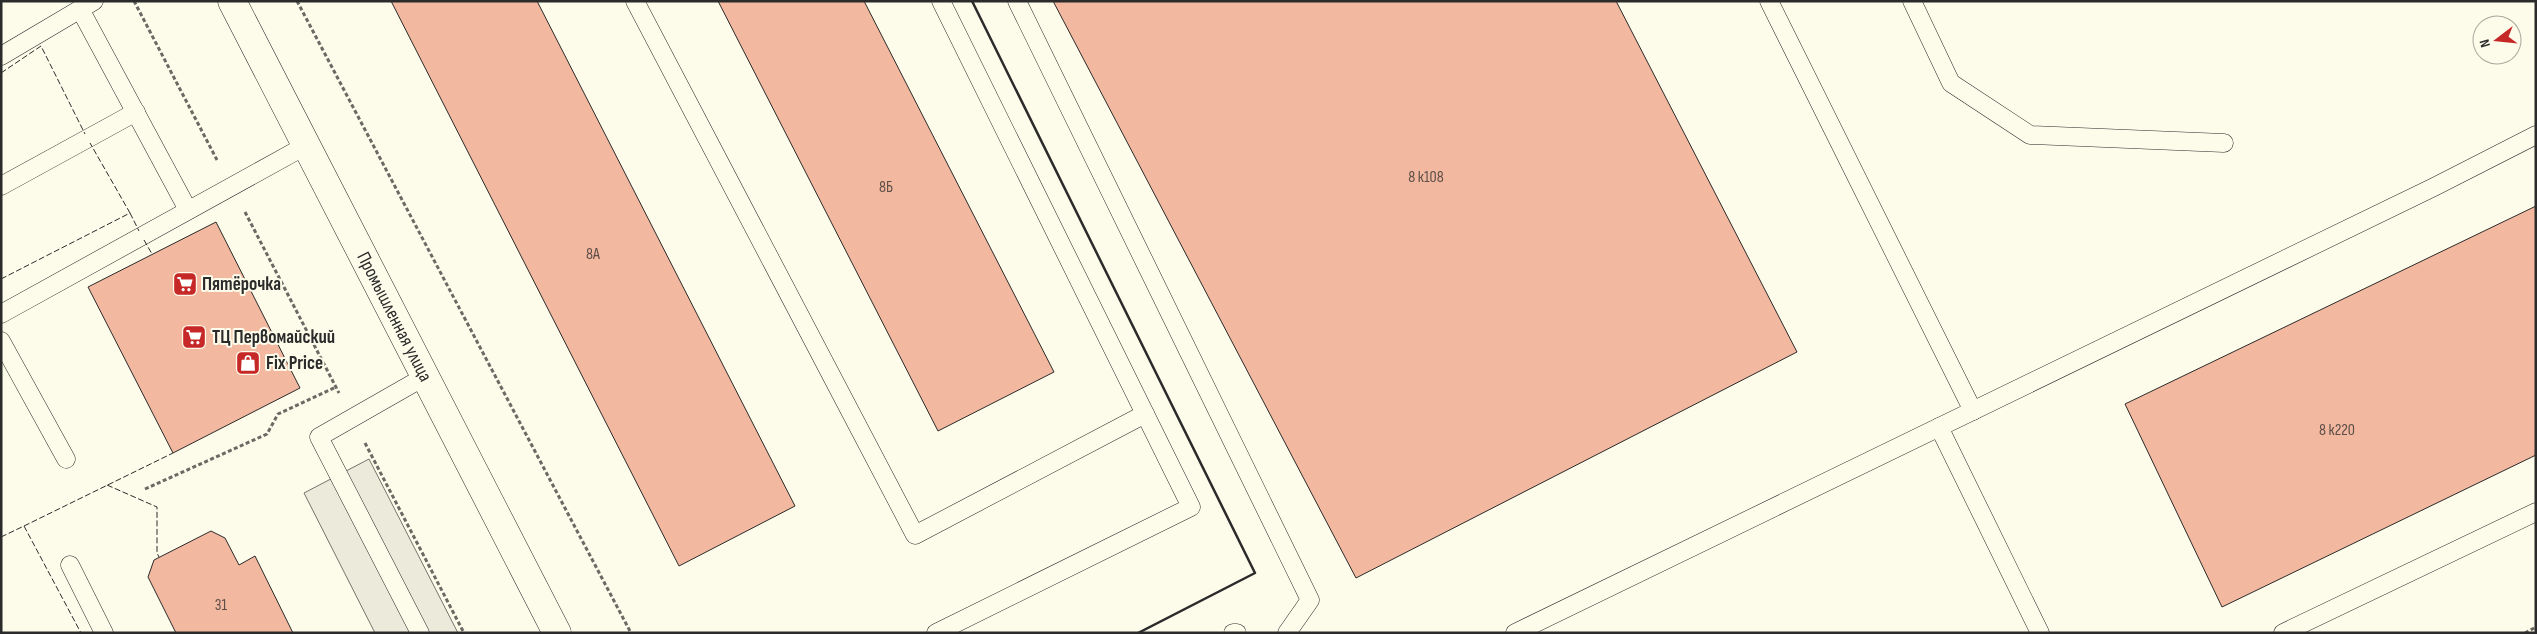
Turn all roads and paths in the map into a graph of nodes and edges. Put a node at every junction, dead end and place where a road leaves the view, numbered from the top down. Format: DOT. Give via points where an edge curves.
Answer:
graph roads {
  1 [pos="134,1"];
  2 [pos="232,1"];
  3 [pos="297,1"];
  4 [pos="635,1"];
  5 [pos="941,1"];
  6 [pos="1017,1"];
  7 [pos="1769,1"];
  8 [pos="1912,1"];
  9 [pos="87,5"];
  10 [pos="1,56"];
  11 [pos="136,112"];
  12 [pos="2536,135"];
  13 [pos="2224,143"];
  14 [pos="305,146"];
  15 [pos="1,186"];
  16 [pos="231,187"];
  17 [pos="188,210"];
  18 [pos="1,314"];
  19 [pos="1,341"];
  20 [pos="424,377"];
  21 [pos="336,387"];
  22 [pos="1973,411"];
  23 [pos="1145,414"];
  24 [pos="352,418"];
  25 [pos="1939,427"];
  26 [pos="66,459"];
  27 [pos="145,489"];
  28 [pos="2536,512"];
  29 [pos="70,565"];
  30 [pos="2536,627"];
  31 [pos="104,633"];
  32 [pos="420,633"];
  33 [pos="464,633"];
  34 [pos="557,633"];
  35 [pos="631,633"];
  36 [pos="936,633"];
  37 [pos="1287,633"];
  38 [pos="1515,633"];
  39 [pos="2040,633"];
  40 [pos="2283,633"];
  41 [pos="2525,633"];
  1 -- 16 [label="path"];
  2 -- 14 [label="main road, Промышленная улица"];
  3 -- 35 [label="path"];
  4 -- 23 [label="lane" via="915,535"];
  5 -- 23 [label="lane"];
  6 -- 37 [label="lane" via="1310,600"];
  7 -- 22 [label="lane"];
  8 -- 13 [label="lane" via="1951,82 2030,135"];
  9 -- 10 [label="lane"];
  9 -- 11 [label="lane"];
  11 -- 15 [label="lane"];
  11 -- 17 [label="lane"];
  12 -- 22 [label="lane"];
  14 -- 16 [label="lane"];
  14 -- 20 [label="main road, Промышленная улица"];
  16 -- 17 [label="lane"];
  16 -- 21 [label="path"];
  17 -- 18 [label="lane"];
  19 -- 26 [label="lane"];
  20 -- 24 [label="lane"];
  20 -- 34 [label="main road, Промышленная улица"];
  21 -- 24 [label="path"];
  21 -- 27 [label="path" via="278,414 267,434"];
  22 -- 25 [label="lane"];
  23 -- 36 [label="lane" via="1191,508"];
  24 -- 32 [label="lane" via="319,437"];
  24 -- 33 [label="path"];
  25 -- 38 [label="lane"];
  25 -- 39 [label="lane"];
  28 -- 40 [label="lane"];
  29 -- 31 [label="lane"];
  30 -- 41 [label="path"];
}
